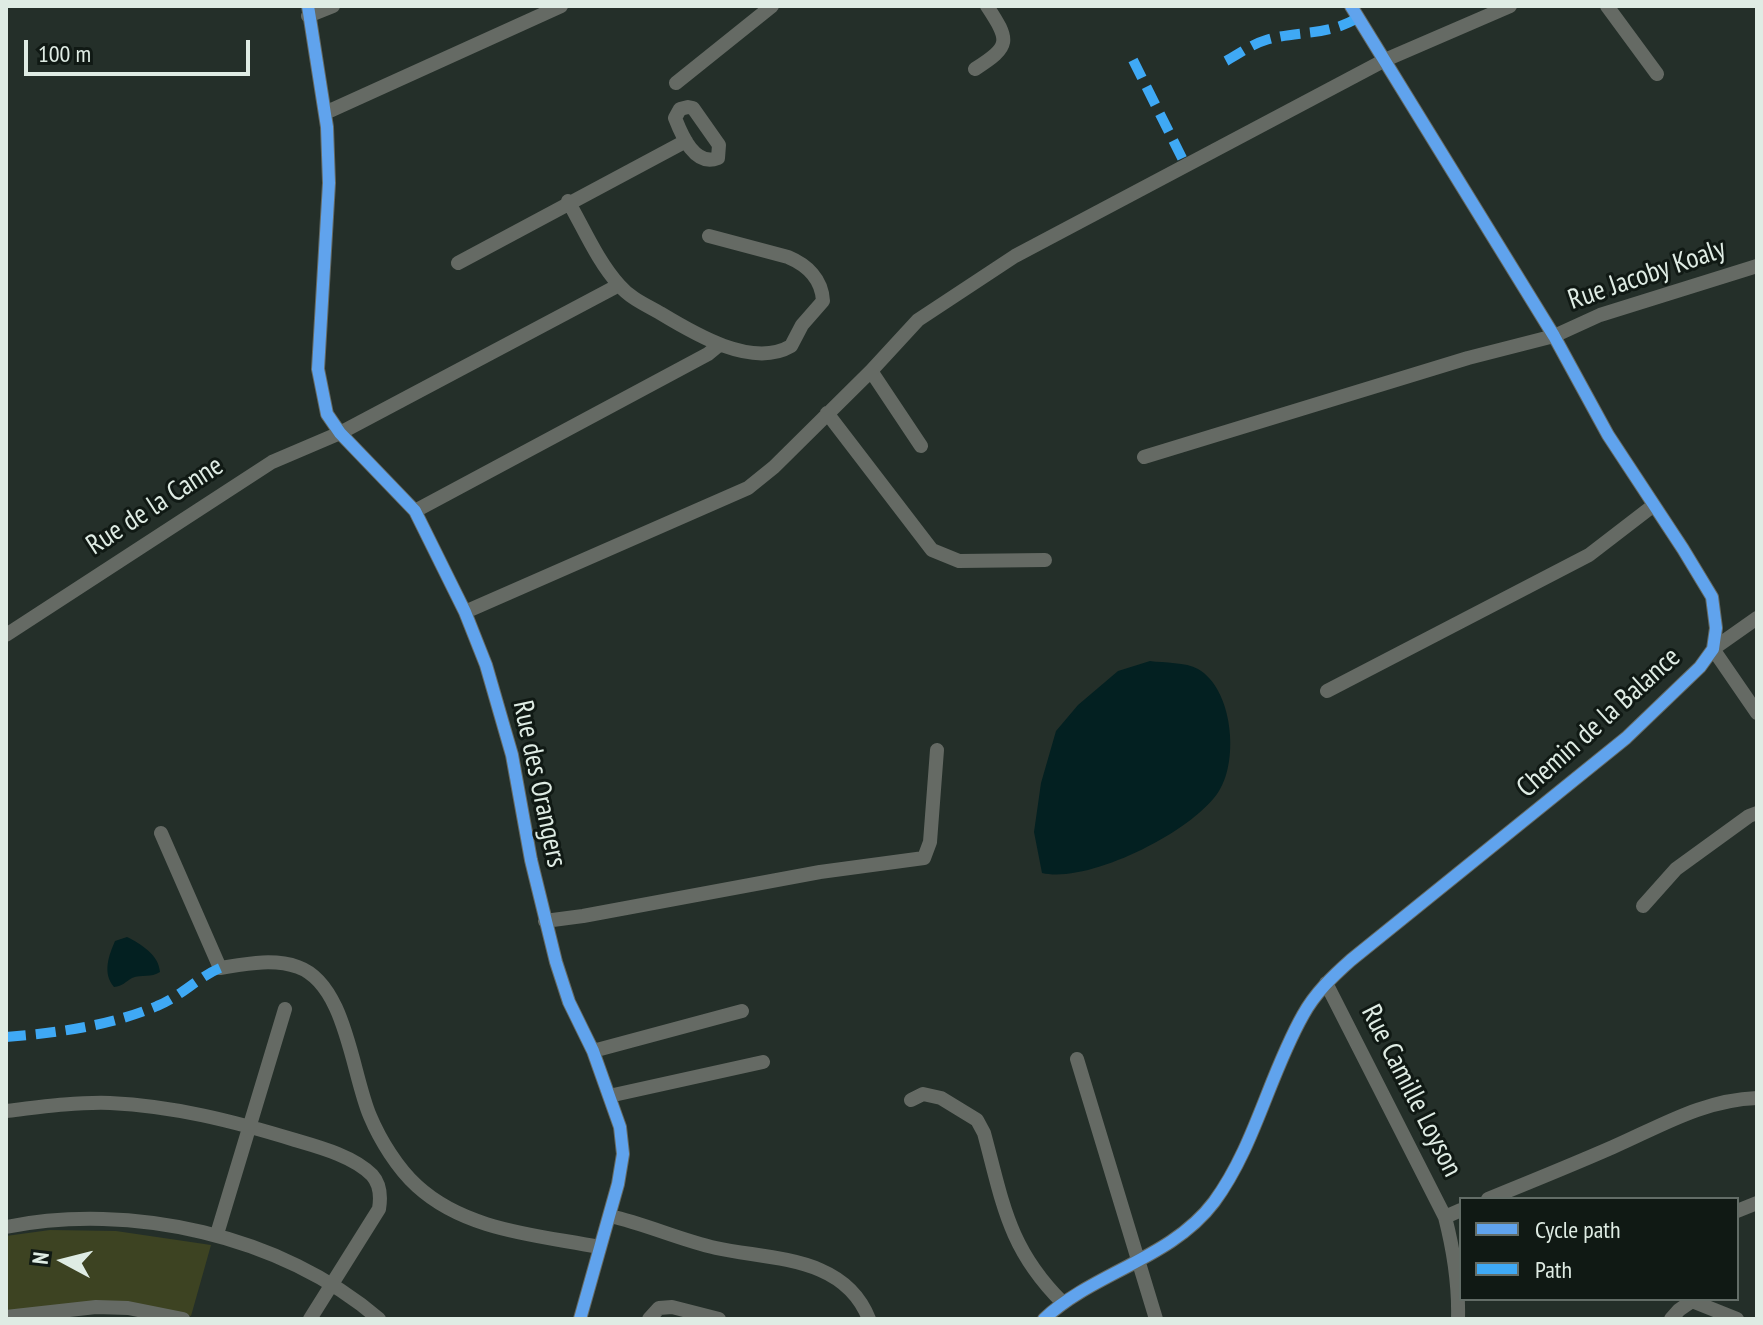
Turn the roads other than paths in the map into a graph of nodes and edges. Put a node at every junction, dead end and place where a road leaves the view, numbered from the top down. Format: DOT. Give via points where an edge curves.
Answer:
graph roads {
  1 [pos="333,6"];
  2 [pos="561,6"];
  3 [pos="772,6"];
  4 [pos="987,6"];
  5 [pos="1351,6"];
  6 [pos="1510,6"];
  7 [pos="1607,6"];
  8 [pos="308,11"];
  9 [pos="1385,60"];
  10 [pos="975,69"];
  11 [pos="1657,74"];
  12 [pos="676,83"];
  13 [pos="325,113"];
  14 [pos="686,141"];
  15 [pos="568,201"];
  16 [pos="709,236"];
  17 [pos="458,263"];
  18 [pos="1757,266"];
  19 [pos="619,285"];
  20 [pos="1554,336"];
  21 [pos="719,345"];
  22 [pos="871,371"];
  23 [pos="827,413"];
  24 [pos="340,433"];
  25 [pos="921,446"];
  26 [pos="1144,457"];
  27 [pos="1654,505"];
  28 [pos="415,511"];
  29 [pos="1045,560"];
  30 [pos="465,612"];
  31 [pos="1757,618"];
  32 [pos="6,635"];
  33 [pos="1713,649"];
  34 [pos="1327,691"];
  35 [pos="1757,713"];
  36 [pos="937,750"];
  37 [pos="1757,813"];
  38 [pos="161,833"];
  39 [pos="1643,906"];
  40 [pos="545,921"];
  41 [pos="1326,983"];
  42 [pos="285,1009"];
  43 [pos="742,1011"];
  44 [pos="593,1051"];
  45 [pos="1077,1059"];
  46 [pos="763,1062"];
  47 [pos="609,1096"];
  48 [pos="1757,1098"];
  49 [pos="911,1100"];
  50 [pos="6,1111"];
  51 [pos="250,1126"];
  52 [pos="1493,1197"];
  53 [pos="1459,1211"];
  54 [pos="610,1216"];
  55 [pos="1445,1217"];
  56 [pos="6,1227"];
  57 [pos="217,1234"];
  58 [pos="599,1247"];
  59 [pos="1139,1262"];
  60 [pos="333,1285"];
  61 [pos="1691,1301"];
  62 [pos="1694,1301"];
  63 [pos="1062,1302"];
  64 [pos="6,1317"];
  65 [pos="183,1319"];
  66 [pos="310,1319"];
  67 [pos="379,1319"];
  68 [pos="580,1319"];
  69 [pos="649,1319"];
  70 [pos="719,1319"];
  71 [pos="869,1319"];
  72 [pos="1044,1319"];
  73 [pos="1156,1319"];
  74 [pos="1458,1319"];
  75 [pos="1671,1319"];
  76 [pos="1737,1319"];
  1 -- 8 [label="street"];
  2 -- 13 [label="street"];
  3 -- 12 [label="street"];
  4 -- 10 [label="street" via="1000,28 1003,48"];
  5 -- 9 [label="street, Chemin de la Balance"];
  6 -- 9 [label="street"];
  7 -- 11 [label="street"];
  8 -- 13 [label="street, Rue des Orangers"];
  9 -- 20 [label="street, Chemin de la Balance"];
  9 -- 22 [label="street" via="1015,256 918,320"];
  13 -- 24 [label="street, Rue des Orangers" via="329,183 318,369 327,414"];
  14 -- 15 [label="street"];
  15 -- 17 [label="street"];
  15 -- 19 [label="street"];
  16 -- 21 [label="street" via="800,262 822,293 820,306 783,351 750,352"];
  18 -- 20 [label="street, Rue Jacoby Koaly" via="1613,310"];
  19 -- 21 [label="street"];
  19 -- 24 [label="street, Rue de la Canne"];
  20 -- 26 [label="street, Rue Jacoby Koaly"];
  20 -- 27 [label="street, Chemin de la Balance"];
  21 -- 28 [label="street"];
  22 -- 23 [label="street"];
  22 -- 25 [label="street"];
  23 -- 29 [label="street" via="932,550 959,561"];
  23 -- 30 [label="street" via="748,488"];
  24 -- 28 [label="street, Rue des Orangers"];
  24 -- 32 [label="street, Rue de la Canne" via="272,462"];
  27 -- 33 [label="street, Chemin de la Balance" via="1712,597"];
  27 -- 34 [label="street" via="1589,555"];
  28 -- 30 [label="street, Rue des Orangers"];
  30 -- 40 [label="street, Rue des Orangers" via="512,755"];
  31 -- 33 [label="street"];
  33 -- 35 [label="street"];
  33 -- 41 [label="street, Chemin de la Balance" via="1626,738"];
  36 -- 40 [label="street" via="930,842 924,858"];
  37 -- 39 [label="street" via="1676,869"];
  38 -- 58 [label="street" via="220,968 287,965 311,975 324,989 338,1009 370,1117 417,1186 489,1226"];
  40 -- 44 [label="street, Rue des Orangers" via="569,1002"];
  41 -- 55 [label="street, Rue Camille Loyson"];
  41 -- 59 [label="street, Chemin de la Balance" via="1304,1013 1229,1179 1179,1235"];
  42 -- 51 [label="street"];
  43 -- 44 [label="street"];
  44 -- 47 [label="street, Rue des Orangers"];
  45 -- 59 [label="street"];
  46 -- 47 [label="street"];
  47 -- 54 [label="street, Rue des Orangers" via="623,1154"];
  48 -- 52 [label="street" via="1668,1119"];
  49 -- 63 [label="street" via="931,1095 977,1120 1010,1228 1032,1267"];
  50 -- 51 [label="street" via="107,1103 202,1113"];
  51 -- 57 [label="street"];
  51 -- 60 [label="street" via="356,1163 377,1182 379,1209"];
  53 -- 55 [label="street"];
  54 -- 58 [label="street, Rue des Orangers"];
  54 -- 71 [label="street" via="714,1248 802,1262 842,1281"];
  55 -- 74 [label="street, Rue Camille Loyson" via="1456,1258"];
  56 -- 57 [label="street" via="100,1219"];
  57 -- 60 [label="street"];
  58 -- 68 [label="street, Rue des Orangers"];
  59 -- 63 [label="street, Chemin de la Balance"];
  59 -- 73 [label="street"];
  60 -- 66 [label="street"];
  60 -- 67 [label="street"];
  61 -- 75 [label="street"];
  62 -- 76 [label="street"];
  63 -- 72 [label="street, Chemin de la Balance"];
  64 -- 65 [label="street" via="96,1307"];
  69 -- 70 [label="street" via="659,1308 672,1307"];
}
